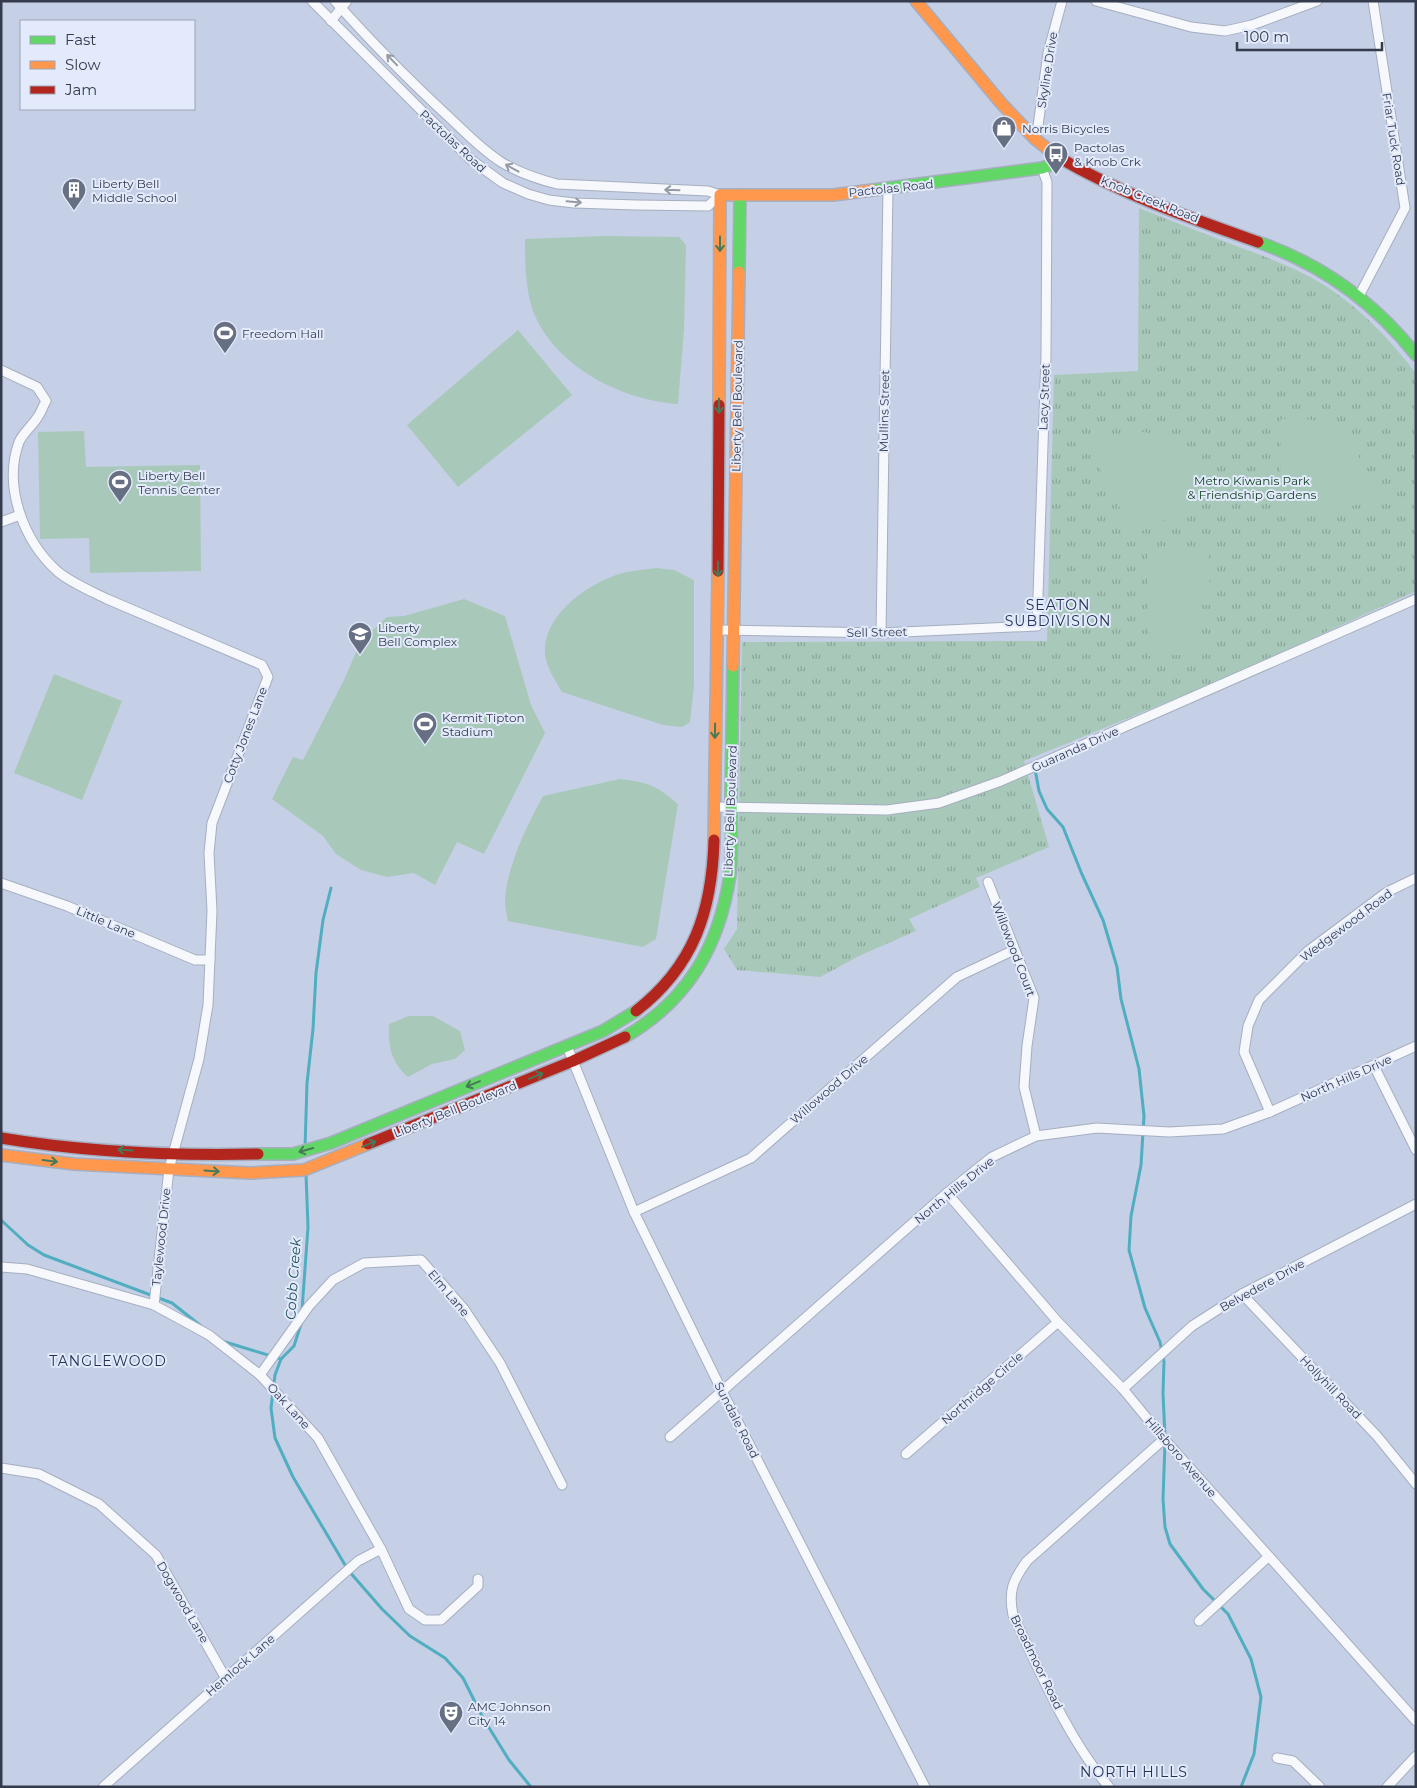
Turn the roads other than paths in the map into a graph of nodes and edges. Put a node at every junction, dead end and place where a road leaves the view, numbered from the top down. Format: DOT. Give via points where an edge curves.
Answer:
graph roads {
  1 [pos="312,1"];
  2 [pos="916,1"];
  3 [pos="1062,1"];
  4 [pos="1096,1"];
  5 [pos="1317,1"];
  6 [pos="1372,1"];
  7 [pos="341,3"];
  8 [pos="331,21"];
  9 [pos="1034,138"];
  10 [pos="1058,157"];
  11 [pos="1042,168"];
  12 [pos="888,189"];
  13 [pos="720,195"];
  14 [pos="740,195"];
  15 [pos="1359,296"];
  16 [pos="1416,355"];
  17 [pos="1,370"];
  18 [pos="20,515"];
  19 [pos="1,522"];
  20 [pos="1416,599"];
  21 [pos="1037,626"];
  22 [pos="717,630"];
  23 [pos="734,631"];
  24 [pos="881,633"];
  25 [pos="714,807"];
  26 [pos="731,808"];
  27 [pos="1416,878"];
  28 [pos="988,882"];
  29 [pos="1,883"];
  30 [pos="1014,950"];
  31 [pos="210,960"];
  32 [pos="567,1046"];
  33 [pos="1416,1046"];
  34 [pos="573,1062"];
  35 [pos="1374,1066"];
  36 [pos="1270,1112"];
  37 [pos="1036,1136"];
  38 [pos="1,1138"];
  39 [pos="1416,1150"];
  40 [pos="173,1154"];
  41 [pos="1,1155"];
  42 [pos="169,1169"];
  43 [pos="947,1193"];
  44 [pos="1416,1204"];
  45 [pos="634,1212"];
  46 [pos="1,1267"];
  47 [pos="1242,1294"];
  48 [pos="154,1304"];
  49 [pos="1058,1322"];
  50 [pos="260,1374"];
  51 [pos="1122,1389"];
  52 [pos="722,1391"];
  53 [pos="670,1437"];
  54 [pos="1164,1439"];
  55 [pos="906,1454"];
  56 [pos="1,1468"];
  57 [pos="1416,1484"];
  58 [pos="562,1485"];
  59 [pos="381,1549"];
  60 [pos="1268,1558"];
  61 [pos="478,1579"];
  62 [pos="1199,1620"];
  63 [pos="226,1677"];
  64 [pos="1416,1721"];
  65 [pos="1416,1756"];
  66 [pos="1277,1758"];
  67 [pos="103,1787"];
  68 [pos="924,1787"];
  69 [pos="1109,1787"];
  70 [pos="1320,1787"];
  71 [pos="1387,1787"];
  1 -- 8 [label="street, Pactolas Road"];
  2 -- 9 [label="street, Knob Creek Road" via="991,94"];
  3 -- 9 [label="street, Skyline Drive" via="1048,54"];
  4 -- 5 [label="street" via="1191,27 1225,31 1252,25"];
  6 -- 15 [label="street, Friar Tuck Road" via="1405,208"];
  7 -- 8 [label="street"];
  13 -- 7 [label="street, Pactolas Road, one-way" via="708,191 558,184 517,171 483,149 428,97"];
  8 -- 13 [label="street, Pactolas Road, one-way" via="470,159 503,184 535,196 574,203 708,206"];
  9 -- 10 [label="street, Knob Creek Road"];
  10 -- 11 [label="street, Pactolas Road"];
  10 -- 15 [label="street, Knob Creek Road" via="1138,196 1286,252"];
  11 -- 12 [label="street, Pactolas Road"];
  11 -- 21 [label="street, Lacy Street" via="1047,182 1046,345"];
  12 -- 14 [label="street, Pactolas Road" via="833,195"];
  12 -- 24 [label="street, Mullins Street"];
  13 -- 14 [label="street, Pactolas Road"];
  13 -- 22 [label="street, Liberty Bell Boulevard, one-way"];
  14 -- 23 [label="street, Liberty Bell Boulevard"];
  15 -- 16 [label="street, Knob Creek Road"];
  17 -- 18 [label="street, Cotty Jones Lane" via="38,386 46,401 20,440 14,461 14,491"];
  18 -- 19 [label="street"];
  18 -- 31 [label="street, Cotty Jones Lane" via="38,550 58,571 107,599 262,664 268,677 212,823 209,853"];
  20 -- 26 [label="street, Guaranda Drive" via="1001,781 939,803 887,810"];
  21 -- 24 [label="street, Sell Street"];
  22 -- 23 [label="street, Sell Street"];
  22 -- 25 [label="street, Liberty Bell Boulevard, one-way"];
  23 -- 24 [label="street, Sell Street"];
  23 -- 26 [label="street, Liberty Bell Boulevard"];
  25 -- 26 [label="street, Guaranda Drive"];
  25 -- 32 [label="street, Liberty Bell Boulevard" via="712,871 706,905 702,924 683,963 654,997 632,1014 603,1032"];
  26 -- 34 [label="street, Liberty Bell Boulevard" via="730,874 726,899 711,946 699,967 660,1013 619,1040"];
  27 -- 36 [label="street, Wedgewood Road" via="1387,892 1308,951 1259,1000 1248,1026 1244,1052"];
  28 -- 30 [label="street, Willowood Court"];
  29 -- 31 [label="street, Little Lane" via="67,906 196,960"];
  30 -- 37 [label="street, Willowood Court" via="1034,998 1024,1087"];
  30 -- 45 [label="street, Willowood Drive" via="957,977 751,1158"];
  31 -- 40 [label="street, Cotty Jones Lane" via="208,1005 200,1059"];
  32 -- 34 [label="street, Sundale Road"];
  32 -- 40 [label="street, Liberty Bell Boulevard, one-way" via="331,1143 293,1154"];
  33 -- 35 [label="street, North Hills Drive"];
  42 -- 34 [label="street, Liberty Bell Boulevard, one-way" via="250,1174 304,1170"];
  34 -- 45 [label="street, Sundale Road"];
  35 -- 36 [label="street, North Hills Drive"];
  35 -- 39 [label="street"];
  36 -- 37 [label="street, North Hills Drive" via="1223,1128 1169,1132 1097,1128"];
  37 -- 43 [label="street, North Hills Drive" via="992,1157"];
  40 -- 38 [label="street, Liberty Bell Boulevard, one-way" via="38,1144"];
  40 -- 42 [label="street, Taylewood Drive"];
  41 -- 42 [label="street, Liberty Bell Boulevard, one-way" via="74,1164"];
  42 -- 48 [label="street, Taylewood Drive"];
  43 -- 49 [label="street, Hillsboro Avenue"];
  43 -- 52 [label="street, North Hills Drive"];
  44 -- 47 [label="street, Belvedere Drive"];
  45 -- 52 [label="street, Sundale Road"];
  46 -- 48 [label="street, Oak Lane" via="27,1269"];
  47 -- 51 [label="street, Belvedere Drive" via="1192,1326"];
  47 -- 57 [label="street, Hollyhill Road" via="1377,1436"];
  48 -- 50 [label="street, Oak Lane" via="209,1335"];
  49 -- 51 [label="street, Hillsboro Avenue"];
  49 -- 55 [label="street, Northridge Circle"];
  50 -- 58 [label="street, Elm Lane" via="309,1306 333,1280 364,1264 421,1260 464,1310 500,1363"];
  50 -- 59 [label="street, Oak Lane" via="318,1438"];
  51 -- 54 [label="street, Hillsboro Avenue"];
  52 -- 53 [label="street, North Hills Drive"];
  52 -- 68 [label="street, Sundale Road"];
  54 -- 60 [label="street, Hillsboro Avenue"];
  54 -- 69 [label="street, Broadmoor Road" via="1027,1561 1016,1576 1010,1599 1013,1615 1076,1741"];
  56 -- 63 [label="street, Dogwood Lane" via="39,1474 99,1504 156,1555"];
  59 -- 61 [label="street, Oak Lane" via="410,1609 425,1620 442,1620 478,1586"];
  59 -- 63 [label="street, Hemlock Lane" via="358,1561"];
  60 -- 62 [label="street"];
  60 -- 64 [label="street, Hillsboro Avenue"];
  63 -- 67 [label="street, Hemlock Lane"];
  65 -- 71 [label="street"];
  66 -- 70 [label="street" via="1293,1761"];
}
